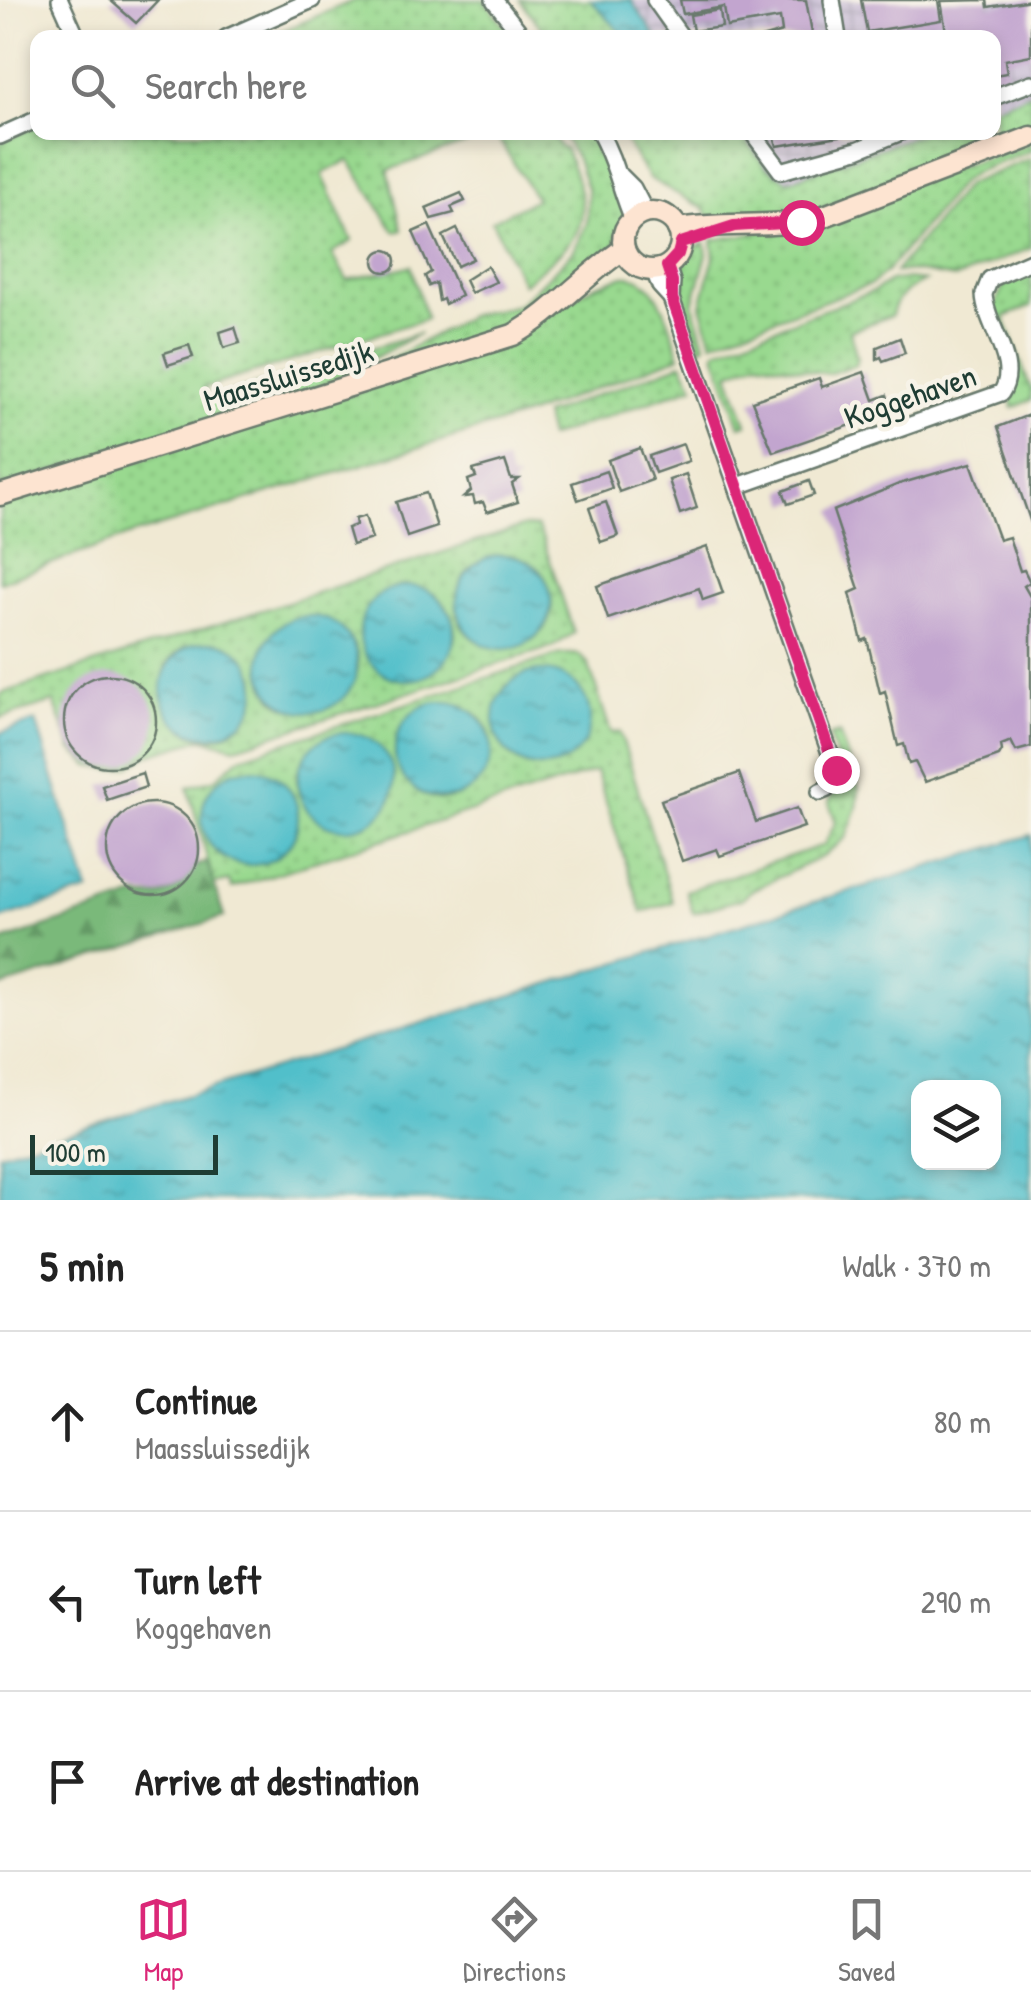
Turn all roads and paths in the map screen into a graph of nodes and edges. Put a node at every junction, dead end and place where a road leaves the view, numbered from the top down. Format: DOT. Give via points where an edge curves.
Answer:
graph roads {
  1 [pos="60,0"];
  2 [pos="312,0"];
  3 [pos="494,0"];
  4 [pos="655,0"];
  5 [pos="832,0"];
  6 [pos="73,30"];
  7 [pos="244,30"];
  8 [pos="518,30"];
  9 [pos="676,30"];
  10 [pos="837,30"];
  11 [pos="1031,83"];
  12 [pos="1001,94"];
  13 [pos="30,123"];
  14 [pos="0,136"];
  15 [pos="1031,136"];
  16 [pos="603,140"];
  17 [pos="758,140"];
  18 [pos="855,140"];
  19 [pos="880,140"];
  20 [pos="856,150"];
  21 [pos="640,216"];
  22 [pos="679,236"];
  23 [pos="628,255"];
  24 [pos="1031,261"];
  25 [pos="660,268"];
  26 [pos="738,486"];
  27 [pos="0,495"];
  28 [pos="820,792"];
  1 -- 6 [label="street"];
  2 -- 7 [label="street"];
  3 -- 8 [label="street"];
  4 -- 9 [label="street"];
  5 -- 10 [label="street"];
  11 -- 12 [label="street"];
  13 -- 14 [label="street"];
  15 -- 22 [label="street" via="819,218 782,225 706,224"];
  16 -- 21 [label="street" via="634,188"];
  17 -- 20 [label="street" via="781,172"];
  18 -- 20 [label="street"];
  19 -- 20 [label="street"];
  21 -- 22 [label="street" via="667,217"];
  21 -- 23 [label="street" via="624,236"];
  22 -- 25 [label="street" via="678,254"];
  23 -- 25 [label="street" via="639,267"];
  23 -- 27 [label="street, Maassluissedijk" via="538,322 487,344"];
  24 -- 26 [label="street, Koggehaven" via="990,279 984,294 1007,366 1001,392"];
  25 -- 26 [label="street" via="660,286 672,298"];
  26 -- 28 [label="street" via="836,770"];
}
